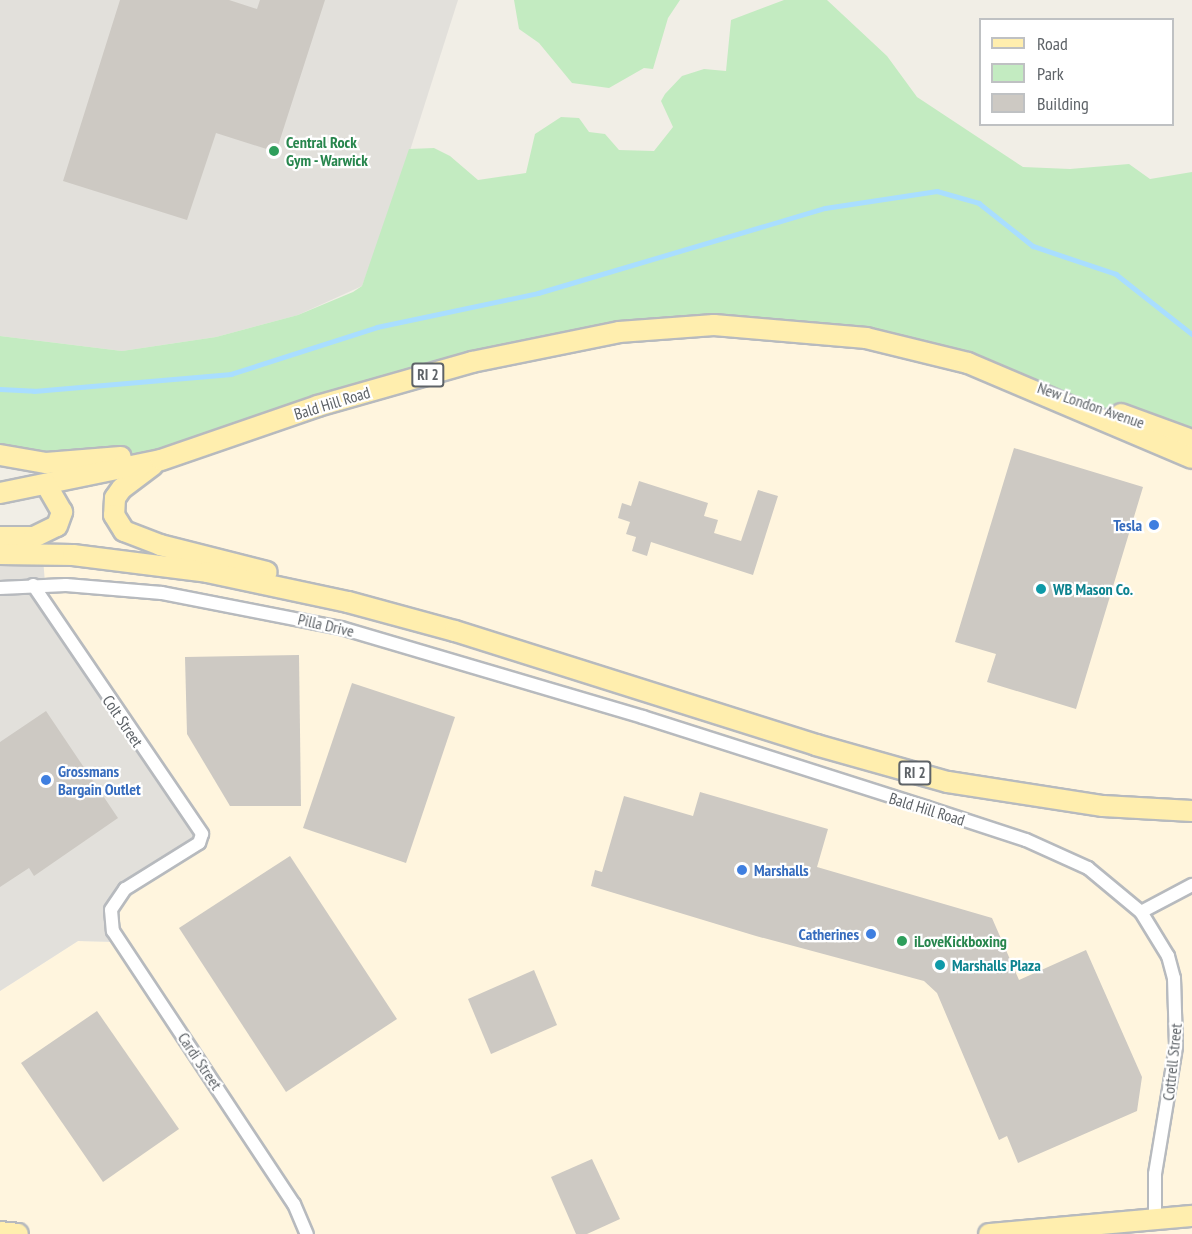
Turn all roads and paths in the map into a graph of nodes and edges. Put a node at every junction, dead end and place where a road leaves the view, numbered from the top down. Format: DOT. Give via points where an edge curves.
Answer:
graph roads {
  1 [pos="990,372"];
  2 [pos="1112,411"];
  3 [pos="1192,431"];
  4 [pos="1192,440"];
  5 [pos="195,447"];
  6 [pos="0,455"];
  7 [pos="1192,458"];
  8 [pos="161,459"];
  9 [pos="46,484"];
  10 [pos="0,493"];
  11 [pos="0,537"];
  12 [pos="0,554"];
  13 [pos="33,585"];
  14 [pos="0,588"];
  15 [pos="455,631"];
  16 [pos="643,717"];
  17 [pos="1192,803"];
  18 [pos="1104,806"];
  19 [pos="1192,811"];
  20 [pos="1192,885"];
  21 [pos="125,889"];
  22 [pos="1141,912"];
  23 [pos="1192,1216"];
  24 [pos="1155,1219"];
  25 [pos="0,1232"];
  26 [pos="18,1234"];
  27 [pos="307,1234"];
  28 [pos="989,1234"];
  1 -- 2 [label="main road, New London Avenue / RI 2"];
  1 -- 5 [label="main road, Bald Hill Road / RI 2" via="866,338 792,329 667,327 567,340 472,362 318,406"];
  1 -- 7 [label="main road"];
  2 -- 3 [label="main road"];
  2 -- 4 [label="main road, New London Avenue / RI 2"];
  5 -- 6 [label="main road" via="67,463"];
  5 -- 8 [label="main road, Bald Hill Road / RI 2"];
  8 -- 9 [label="main road, Bald Hill Road / RI 2"];
  8 -- 15 [label="main road" via="118,492 113,509 117,525 124,531 160,545 363,599"];
  9 -- 10 [label="main road, Bald Hill Road / RI 2"];
  9 -- 11 [label="main road" via="62,512 57,526 34,537"];
  12 -- 15 [label="main road, RI 2" via="73,555 207,572 348,602"];
  13 -- 14 [label="street, Pilla Drive"];
  13 -- 16 [label="street, Pilla Drive" via="162,593 316,622"];
  13 -- 21 [label="street, Colt Street" via="202,834 199,843"];
  15 -- 18 [label="main road, RI 2" via="948,782"];
  16 -- 22 [label="street, Bald Hill Road" via="1043,846 1105,878"];
  17 -- 18 [label="main road"];
  18 -- 19 [label="main road, RI 2"];
  20 -- 22 [label="street"];
  21 -- 27 [label="street, Cardi Street" via="111,910 113,931 294,1204"];
  22 -- 24 [label="street, Cottrell Street" via="1168,956 1176,1014 1176,1047 1155,1174"];
  23 -- 24 [label="main road"];
  24 -- 28 [label="main road"];
  25 -- 26 [label="main road"];
}
